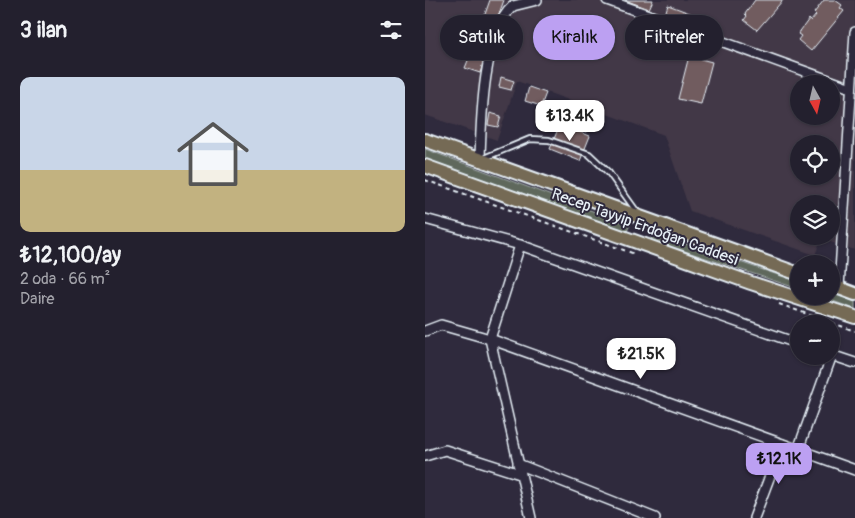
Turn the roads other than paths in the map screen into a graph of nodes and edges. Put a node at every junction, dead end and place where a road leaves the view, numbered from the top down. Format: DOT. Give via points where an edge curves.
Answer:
graph roads {
  1 [pos="537,0"];
  2 [pos="607,0"];
  3 [pos="855,32"];
  4 [pos="851,88"];
  5 [pos="852,116"];
  6 [pos="425,140"];
  7 [pos="480,160"];
  8 [pos="425,166"];
  9 [pos="846,175"];
  10 [pos="855,179"];
  11 [pos="641,217"];
  12 [pos="425,219"];
  13 [pos="520,245"];
  14 [pos="838,255"];
  15 [pos="790,271"];
  16 [pos="840,289"];
  17 [pos="855,294"];
  18 [pos="855,318"];
  19 [pos="425,331"];
  20 [pos="490,338"];
  21 [pos="790,341"];
  22 [pos="840,358"];
  23 [pos="855,364"];
  24 [pos="828,365"];
  25 [pos="782,444"];
  26 [pos="798,450"];
  27 [pos="425,456"];
  28 [pos="518,464"];
  29 [pos="855,470"];
  30 [pos="520,474"];
  31 [pos="531,518"];
  32 [pos="652,518"];
  33 [pos="754,518"];
  1 -- 7 [label="street" via="513,6 501,21 483,89"];
  2 -- 4 [label="street"];
  3 -- 4 [label="street"];
  4 -- 5 [label="street"];
  5 -- 9 [label="street"];
  6 -- 7 [label="main road, Recep Tayyip Erdoğan Caddesi"];
  7 -- 11 [label="main road, Recep Tayyip Erdoğan Caddesi"];
  7 -- 11 [label="lane" via="530,139 549,140 589,154 609,173"];
  8 -- 18 [label="main road, Recep Tayyip Erdoğan Caddesi"];
  9 -- 10 [label="street"];
  9 -- 14 [label="street"];
  11 -- 15 [label="main road, Recep Tayyip Erdoğan Caddesi"];
  12 -- 13 [label="street"];
  13 -- 20 [label="street"];
  13 -- 21 [label="street"];
  16 -- 17 [label="main road"];
  19 -- 20 [label="street" via="441,325"];
  20 -- 25 [label="street"];
  20 -- 28 [label="street"];
  22 -- 23 [label="street"];
  24 -- 26 [label="street"];
  25 -- 26 [label="street"];
  25 -- 33 [label="street"];
  26 -- 29 [label="street"];
  27 -- 30 [label="street" via="445,450"];
  28 -- 30 [label="street"];
  28 -- 32 [label="street"];
  30 -- 31 [label="street"];
}
